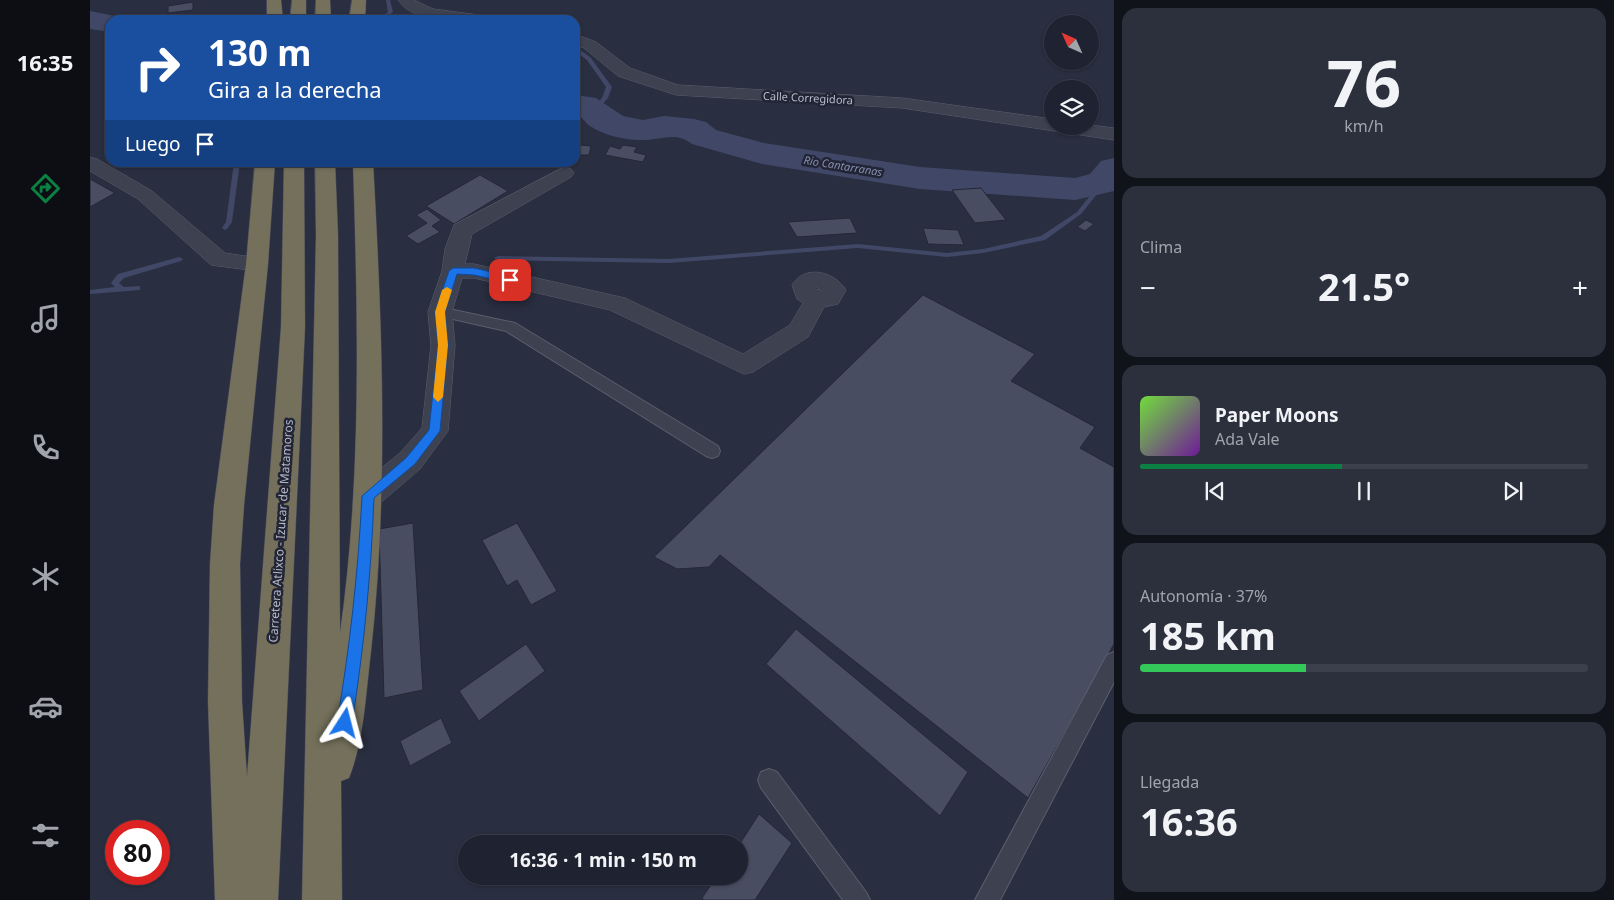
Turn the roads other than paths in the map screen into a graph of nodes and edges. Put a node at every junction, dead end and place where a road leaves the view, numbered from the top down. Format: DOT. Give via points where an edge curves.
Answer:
graph roads {
  1 [pos="274,0"];
  2 [pos="300,0"];
  3 [pos="323,0"];
  4 [pos="359,0"];
  5 [pos="408,3"];
  6 [pos="275,15"];
  7 [pos="298,15"];
  8 [pos="323,15"];
  9 [pos="358,15"];
  10 [pos="448,15"];
  11 [pos="580,41"];
  12 [pos="1044,124"];
  13 [pos="1099,132"];
  14 [pos="1114,134"];
  15 [pos="90,163"];
  16 [pos="265,167"];
  17 [pos="294,167"];
  18 [pos="325,167"];
  19 [pos="363,167"];
  20 [pos="564,173"];
  21 [pos="257,264"];
  22 [pos="453,271"];
  23 [pos="816,300"];
  24 [pos="440,312"];
  25 [pos="712,451"];
  26 [pos="368,496"];
  27 [pos="1114,662"];
  28 [pos="769,780"];
  29 [pos="324,822"];
  30 [pos="235,900"];
  31 [pos="258,900"];
  32 [pos="322,900"];
  33 [pos="858,900"];
  34 [pos="986,900"];
  1 -- 6 [label="highway"];
  2 -- 7 [label="highway"];
  3 -- 8 [label="highway"];
  4 -- 9 [label="highway"];
  5 -- 10 [label="street" via="424,11"];
  11 -- 12 [label="street, Calle Corregidora" via="624,72 676,90 902,103"];
  13 -- 14 [label="street"];
  15 -- 21 [label="street" via="145,194 219,260"];
  16 -- 21 [label="highway"];
  17 -- 31 [label="highway, Carretera Atlixco - Izucar de Matamoros" via="293,327"];
  18 -- 29 [label="highway"];
  19 -- 26 [label="highway" via="369,290"];
  20 -- 22 [label="street" via="462,230"];
  21 -- 30 [label="highway" via="225,564 224,702"];
  22 -- 23 [label="street" via="474,272 617,304 744,365 798,331"];
  22 -- 24 [label="street"];
  24 -- 25 [label="lane" via="510,327"];
  24 -- 26 [label="street" via="443,345 435,431 410,461"];
  26 -- 29 [label="highway" via="358,638 345,723"];
  27 -- 34 [label="lane"];
  28 -- 33 [label="lane"];
  29 -- 32 [label="highway"];
}
